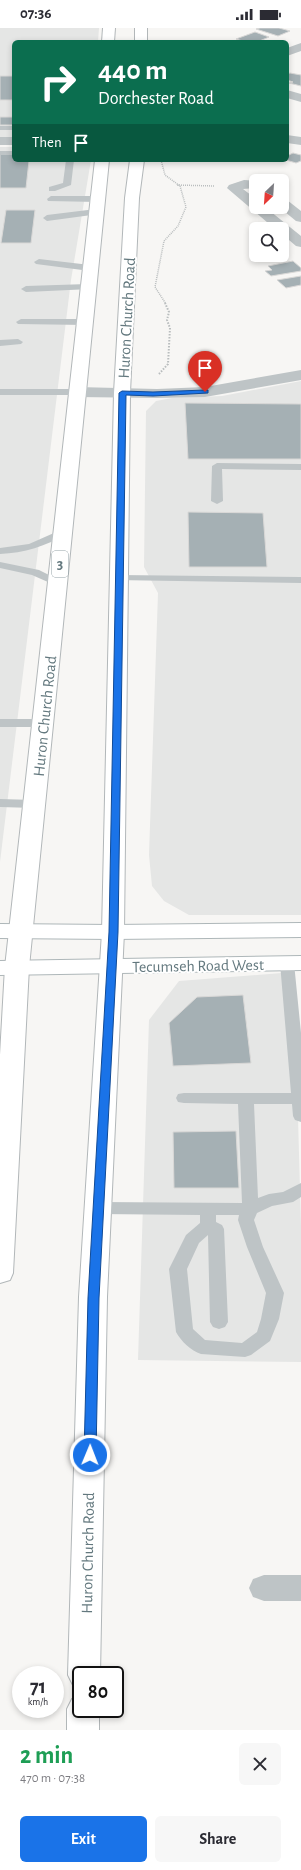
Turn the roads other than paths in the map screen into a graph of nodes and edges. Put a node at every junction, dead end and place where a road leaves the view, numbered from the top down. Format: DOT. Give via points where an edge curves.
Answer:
graph roads {
  1 [pos="109,28"];
  2 [pos="141,28"];
  3 [pos="108,40"];
  4 [pos="141,40"];
  5 [pos="301,47"];
  6 [pos="289,51"];
  7 [pos="289,95"];
  8 [pos="301,98"];
  9 [pos="0,128"];
  10 [pos="12,128"];
  11 [pos="289,140"];
  12 [pos="0,141"];
  13 [pos="12,141"];
  14 [pos="301,141"];
  15 [pos="0,153"];
  16 [pos="12,153"];
  17 [pos="70,162"];
  18 [pos="102,162"];
  19 [pos="137,162"];
  20 [pos="249,184"];
  21 [pos="52,189"];
  22 [pos="51,199"];
  23 [pos="249,201"];
  24 [pos="97,205"];
  25 [pos="289,209"];
  26 [pos="265,214"];
  27 [pos="47,218"];
  28 [pos="301,218"];
  29 [pos="301,243"];
  30 [pos="39,262"];
  31 [pos="90,268"];
  32 [pos="88,287"];
  33 [pos="26,289"];
  34 [pos="21,322"];
  35 [pos="85,322"];
  36 [pos="18,342"];
  37 [pos="0,343"];
  38 [pos="301,375"];
  39 [pos="0,392"];
  40 [pos="77,392"];
  41 [pos="122,393"];
  42 [pos="301,467"];
  43 [pos="217,501"];
  44 [pos="63,532"];
  45 [pos="0,551"];
  46 [pos="0,564"];
  47 [pos="119,578"];
  48 [pos="301,580"];
  49 [pos="57,583"];
  50 [pos="0,723"];
  51 [pos="43,723"];
  52 [pos="0,803"];
  53 [pos="34,804"];
  54 [pos="301,930"];
  55 [pos="11,931"];
  56 [pos="113,932"];
  57 [pos="294,963"];
  58 [pos="9,967"];
  59 [pos="111,967"];
  60 [pos="184,1098"];
  61 [pos="246,1099"];
  62 [pos="299,1099"];
  63 [pos="301,1116"];
  64 [pos="301,1189"];
  65 [pos="99,1208"];
  66 [pos="250,1209"];
  67 [pos="208,1217"];
  68 [pos="0,1274"];
  69 [pos="220,1322"];
  70 [pos="264,1588"];
  71 [pos="301,1588"];
  72 [pos="84,1666"];
  73 [pos="84,1718"];
  74 [pos="83,1730"];
  1 -- 3 [label="main road"];
  2 -- 4 [label="main road"];
  5 -- 6 [label="street"];
  7 -- 8 [label="street"];
  9 -- 10 [label="lane"];
  11 -- 14 [label="street"];
  12 -- 13 [label="street"];
  15 -- 16 [label="lane"];
  17 -- 21 [label="lane" via="67,186"];
  18 -- 24 [label="main road, Huron Church Road / 3"];
  19 -- 41 [label="main road, Huron Church Road" via="132,198"];
  20 -- 23 [label="street" via="234,188"];
  22 -- 24 [label="lane"];
  24 -- 27 [label="lane"];
  24 -- 31 [label="main road, Huron Church Road / 3"];
  25 -- 28 [label="street"];
  26 -- 29 [label="street"];
  30 -- 31 [label="lane"];
  31 -- 32 [label="main road, Huron Church Road / 3"];
  32 -- 33 [label="lane"];
  32 -- 35 [label="main road, Huron Church Road / 3"];
  34 -- 35 [label="lane"];
  35 -- 40 [label="main road, Huron Church Road / 3"];
  36 -- 37 [label="lane"];
  38 -- 41 [label="street" via="205,392"];
  39 -- 40 [label="lane"];
  40 -- 41 [label="street"];
  40 -- 44 [label="main road, Huron Church Road / 3"];
  41 -- 47 [label="main road, Huron Church Road"];
  42 -- 43 [label="lane" via="217,466"];
  44 -- 45 [label="lane" via="45,543 13,551"];
  44 -- 49 [label="main road, Huron Church Road / 3"];
  46 -- 49 [label="lane" via="35,572"];
  47 -- 48 [label="lane"];
  47 -- 56 [label="main road, Huron Church Road"];
  49 -- 51 [label="main road, Huron Church Road / 3"];
  50 -- 51 [label="lane"];
  51 -- 53 [label="main road, Huron Church Road / 3"];
  52 -- 53 [label="lane"];
  53 -- 55 [label="main road, Huron Church Road / 3"];
  54 -- 56 [label="main road"];
  55 -- 56 [label="main road"];
  55 -- 58 [label="main road, Huron Church Road / 3"];
  56 -- 59 [label="main road, Huron Church Road"];
  57 -- 59 [label="main road, Tecumseh Road West"];
  57 -- 62 [label="lane"];
  58 -- 59 [label="main road, Tecumseh Road West"];
  58 -- 68 [label="main road, Huron Church Road / 3"];
  59 -- 65 [label="main road, Huron Church Road"];
  60 -- 61 [label="lane"];
  61 -- 62 [label="lane"];
  61 -- 66 [label="lane"];
  62 -- 63 [label="lane"];
  64 -- 66 [label="lane" via="287,1198 269,1200"];
  65 -- 67 [label="lane"];
  65 -- 72 [label="main road, Huron Church Road" via="94,1298"];
  66 -- 67 [label="lane"];
  66 -- 67 [label="lane" via="246,1220 275,1293 264,1336 245,1350 202,1347 185,1332 178,1268 192,1239"];
  67 -- 69 [label="lane" via="216,1229"];
  70 -- 71 [label="street"];
  73 -- 74 [label="main road"];
}
